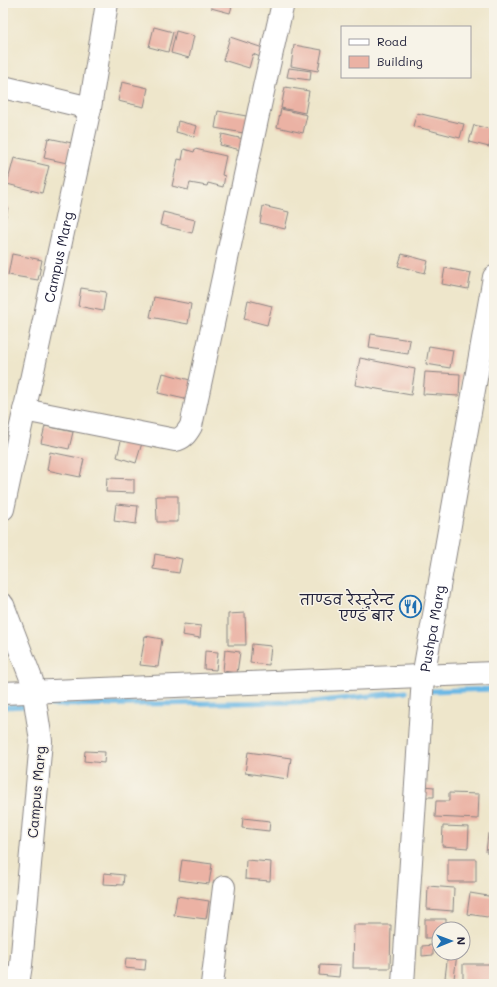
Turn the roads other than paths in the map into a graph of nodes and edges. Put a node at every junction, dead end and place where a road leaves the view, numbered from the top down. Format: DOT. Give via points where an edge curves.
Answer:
graph roads {
  1 [pos="107,3"];
  2 [pos="283,3"];
  3 [pos="3,87"];
  4 [pos="90,108"];
  5 [pos="494,277"];
  6 [pos="24,410"];
  7 [pos="3,509"];
  8 [pos="3,605"];
  9 [pos="494,673"];
  10 [pos="423,677"];
  11 [pos="33,692"];
  12 [pos="3,693"];
  13 [pos="224,887"];
  14 [pos="18,984"];
  15 [pos="212,984"];
  16 [pos="403,984"];
  1 -- 4 [label="street, Campus Marg"];
  2 -- 6 [label="street" via="192,426 180,439 175,440"];
  3 -- 4 [label="street"];
  4 -- 6 [label="street, Campus Marg"];
  5 -- 10 [label="street, Pushpa Marg"];
  6 -- 7 [label="street, Campus Marg"];
  8 -- 11 [label="street, Campus Marg" via="32,681"];
  9 -- 10 [label="street"];
  10 -- 11 [label="street"];
  10 -- 16 [label="street, Pushpa Marg"];
  11 -- 12 [label="street"];
  11 -- 14 [label="street, Campus Marg" via="40,741"];
  13 -- 15 [label="street"];
}
